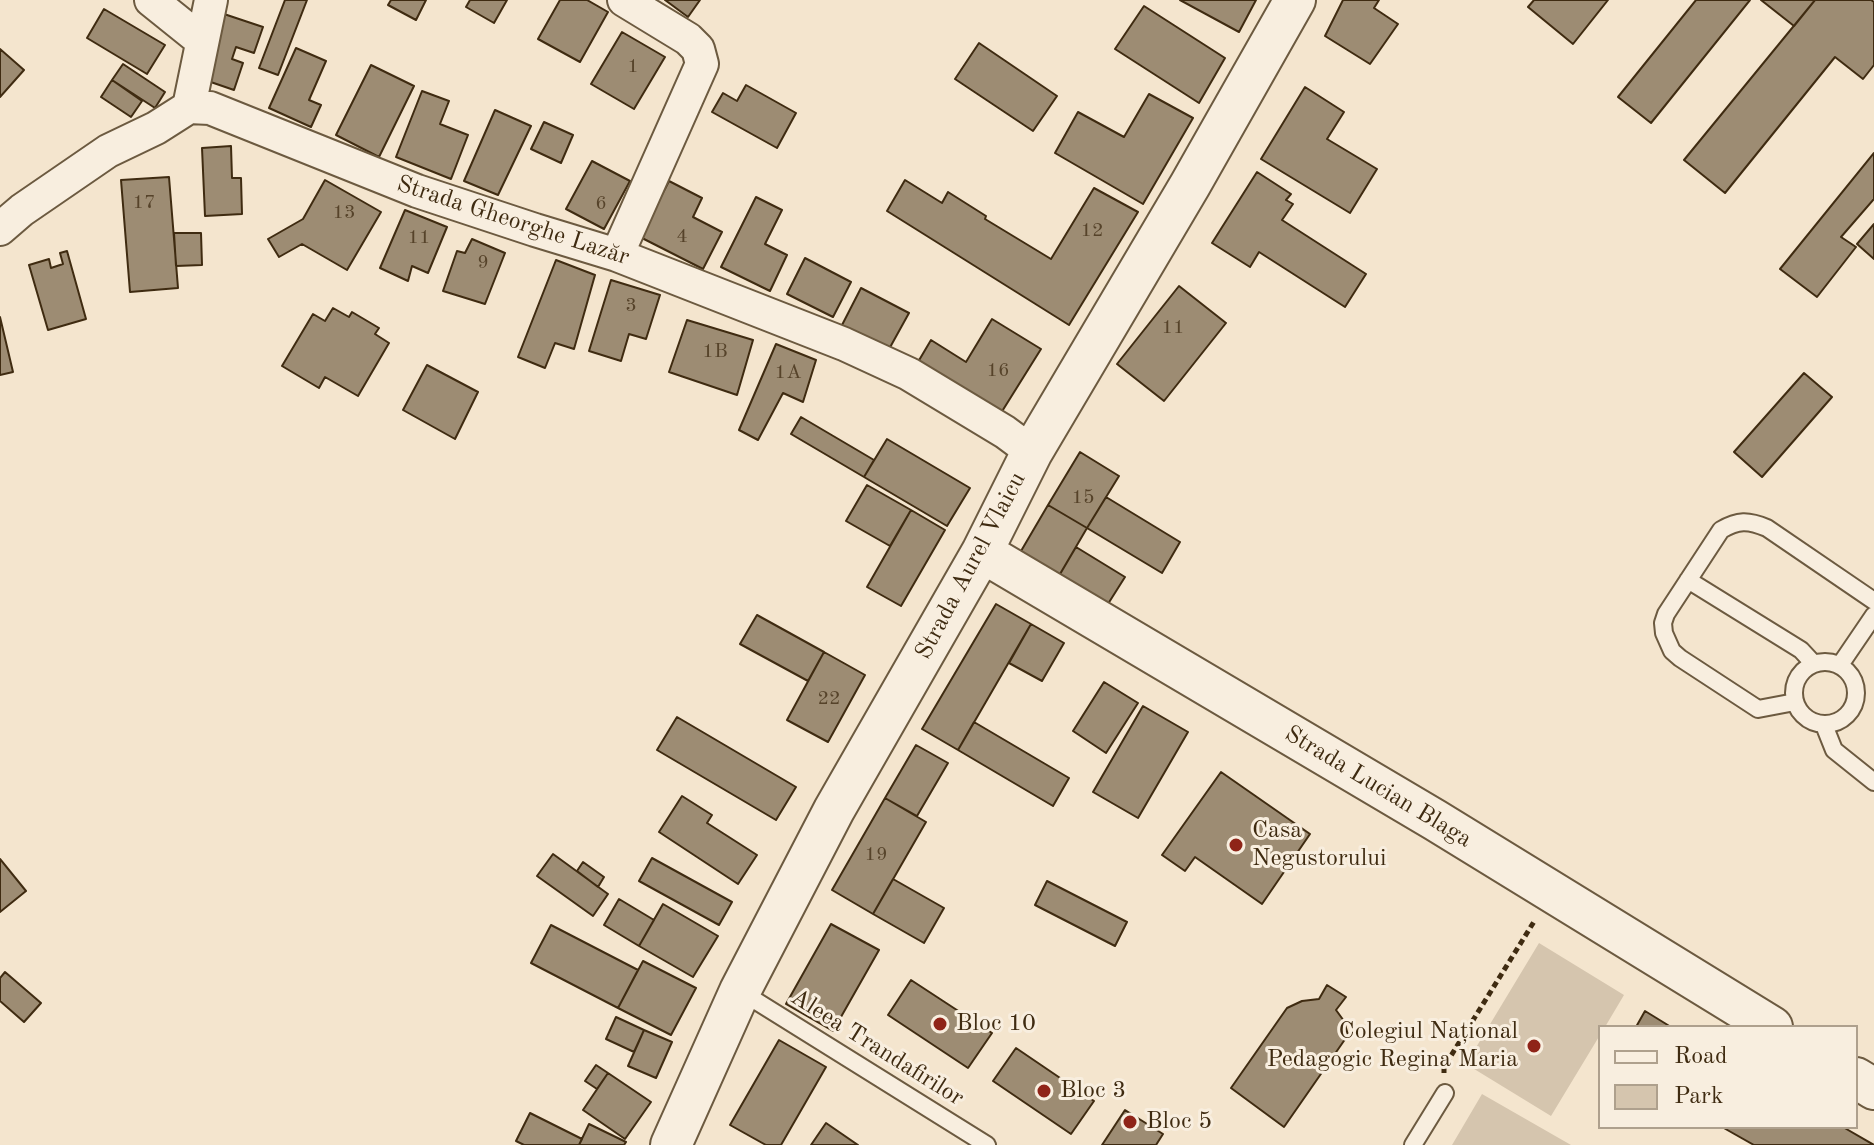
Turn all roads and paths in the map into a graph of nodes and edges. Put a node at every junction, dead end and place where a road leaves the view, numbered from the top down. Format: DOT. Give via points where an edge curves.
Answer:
graph roads {
  1 [pos="151,0"];
  2 [pos="211,0"];
  3 [pos="624,0"];
  4 [pos="1295,0"];
  5 [pos="202,41"];
  6 [pos="189,107"];
  7 [pos="0,229"];
  8 [pos="617,255"];
  9 [pos="1032,452"];
  10 [pos="982,552"];
  11 [pos="1688,580"];
  12 [pos="1874,601"];
  13 [pos="1874,615"];
  14 [pos="1814,664"];
  15 [pos="1840,665"];
  16 [pos="1857,692"];
  17 [pos="1874,695"];
  18 [pos="1795,702"];
  19 [pos="1824,725"];
  20 [pos="1874,782"];
  21 [pos="1552,892"];
  22 [pos="740,991"];
  23 [pos="1769,1025"];
  24 [pos="1444,1067"];
  25 [pos="1445,1093"];
  26 [pos="671,1145"];
  27 [pos="987,1145"];
  28 [pos="1413,1145"];
  1 -- 5 [label="street"];
  2 -- 5 [label="street"];
  3 -- 8 [label="street" via="688,39 702,64"];
  4 -- 9 [label="street, Strada Aurel Vlaicu"];
  5 -- 6 [label="street"];
  6 -- 7 [label="street" via="108,151"];
  6 -- 8 [label="street, Strada Gheorghe Lazăr" via="210,108 417,191"];
  8 -- 9 [label="street, Strada Gheorghe Lazăr" via="909,374"];
  9 -- 10 [label="street, Strada Aurel Vlaicu"];
  10 -- 21 [label="street, Strada Lucian Blaga"];
  10 -- 22 [label="street, Strada Aurel Vlaicu" via="834,810"];
  11 -- 12 [label="lane" via="1721,530 1746,522 1767,528"];
  11 -- 14 [label="lane" via="1801,650"];
  11 -- 18 [label="lane" via="1663,623 1672,651 1758,709"];
  13 -- 15 [label="lane"];
  14 -- 15 [label="lane"];
  14 -- 18 [label="lane" via="1796,682"];
  15 -- 16 [label="lane"];
  16 -- 17 [label="lane"];
  16 -- 19 [label="lane" via="1847,716"];
  18 -- 19 [label="lane" via="1801,714"];
  19 -- 20 [label="lane" via="1834,750"];
  21 -- 23 [label="street, Strada Lucian Blaga"];
  21 -- 24 [label="path"];
  22 -- 26 [label="street, Strada Aurel Vlaicu"];
  22 -- 27 [label="lane, Aleea Trandafirilor"];
  25 -- 28 [label="lane"];
}
